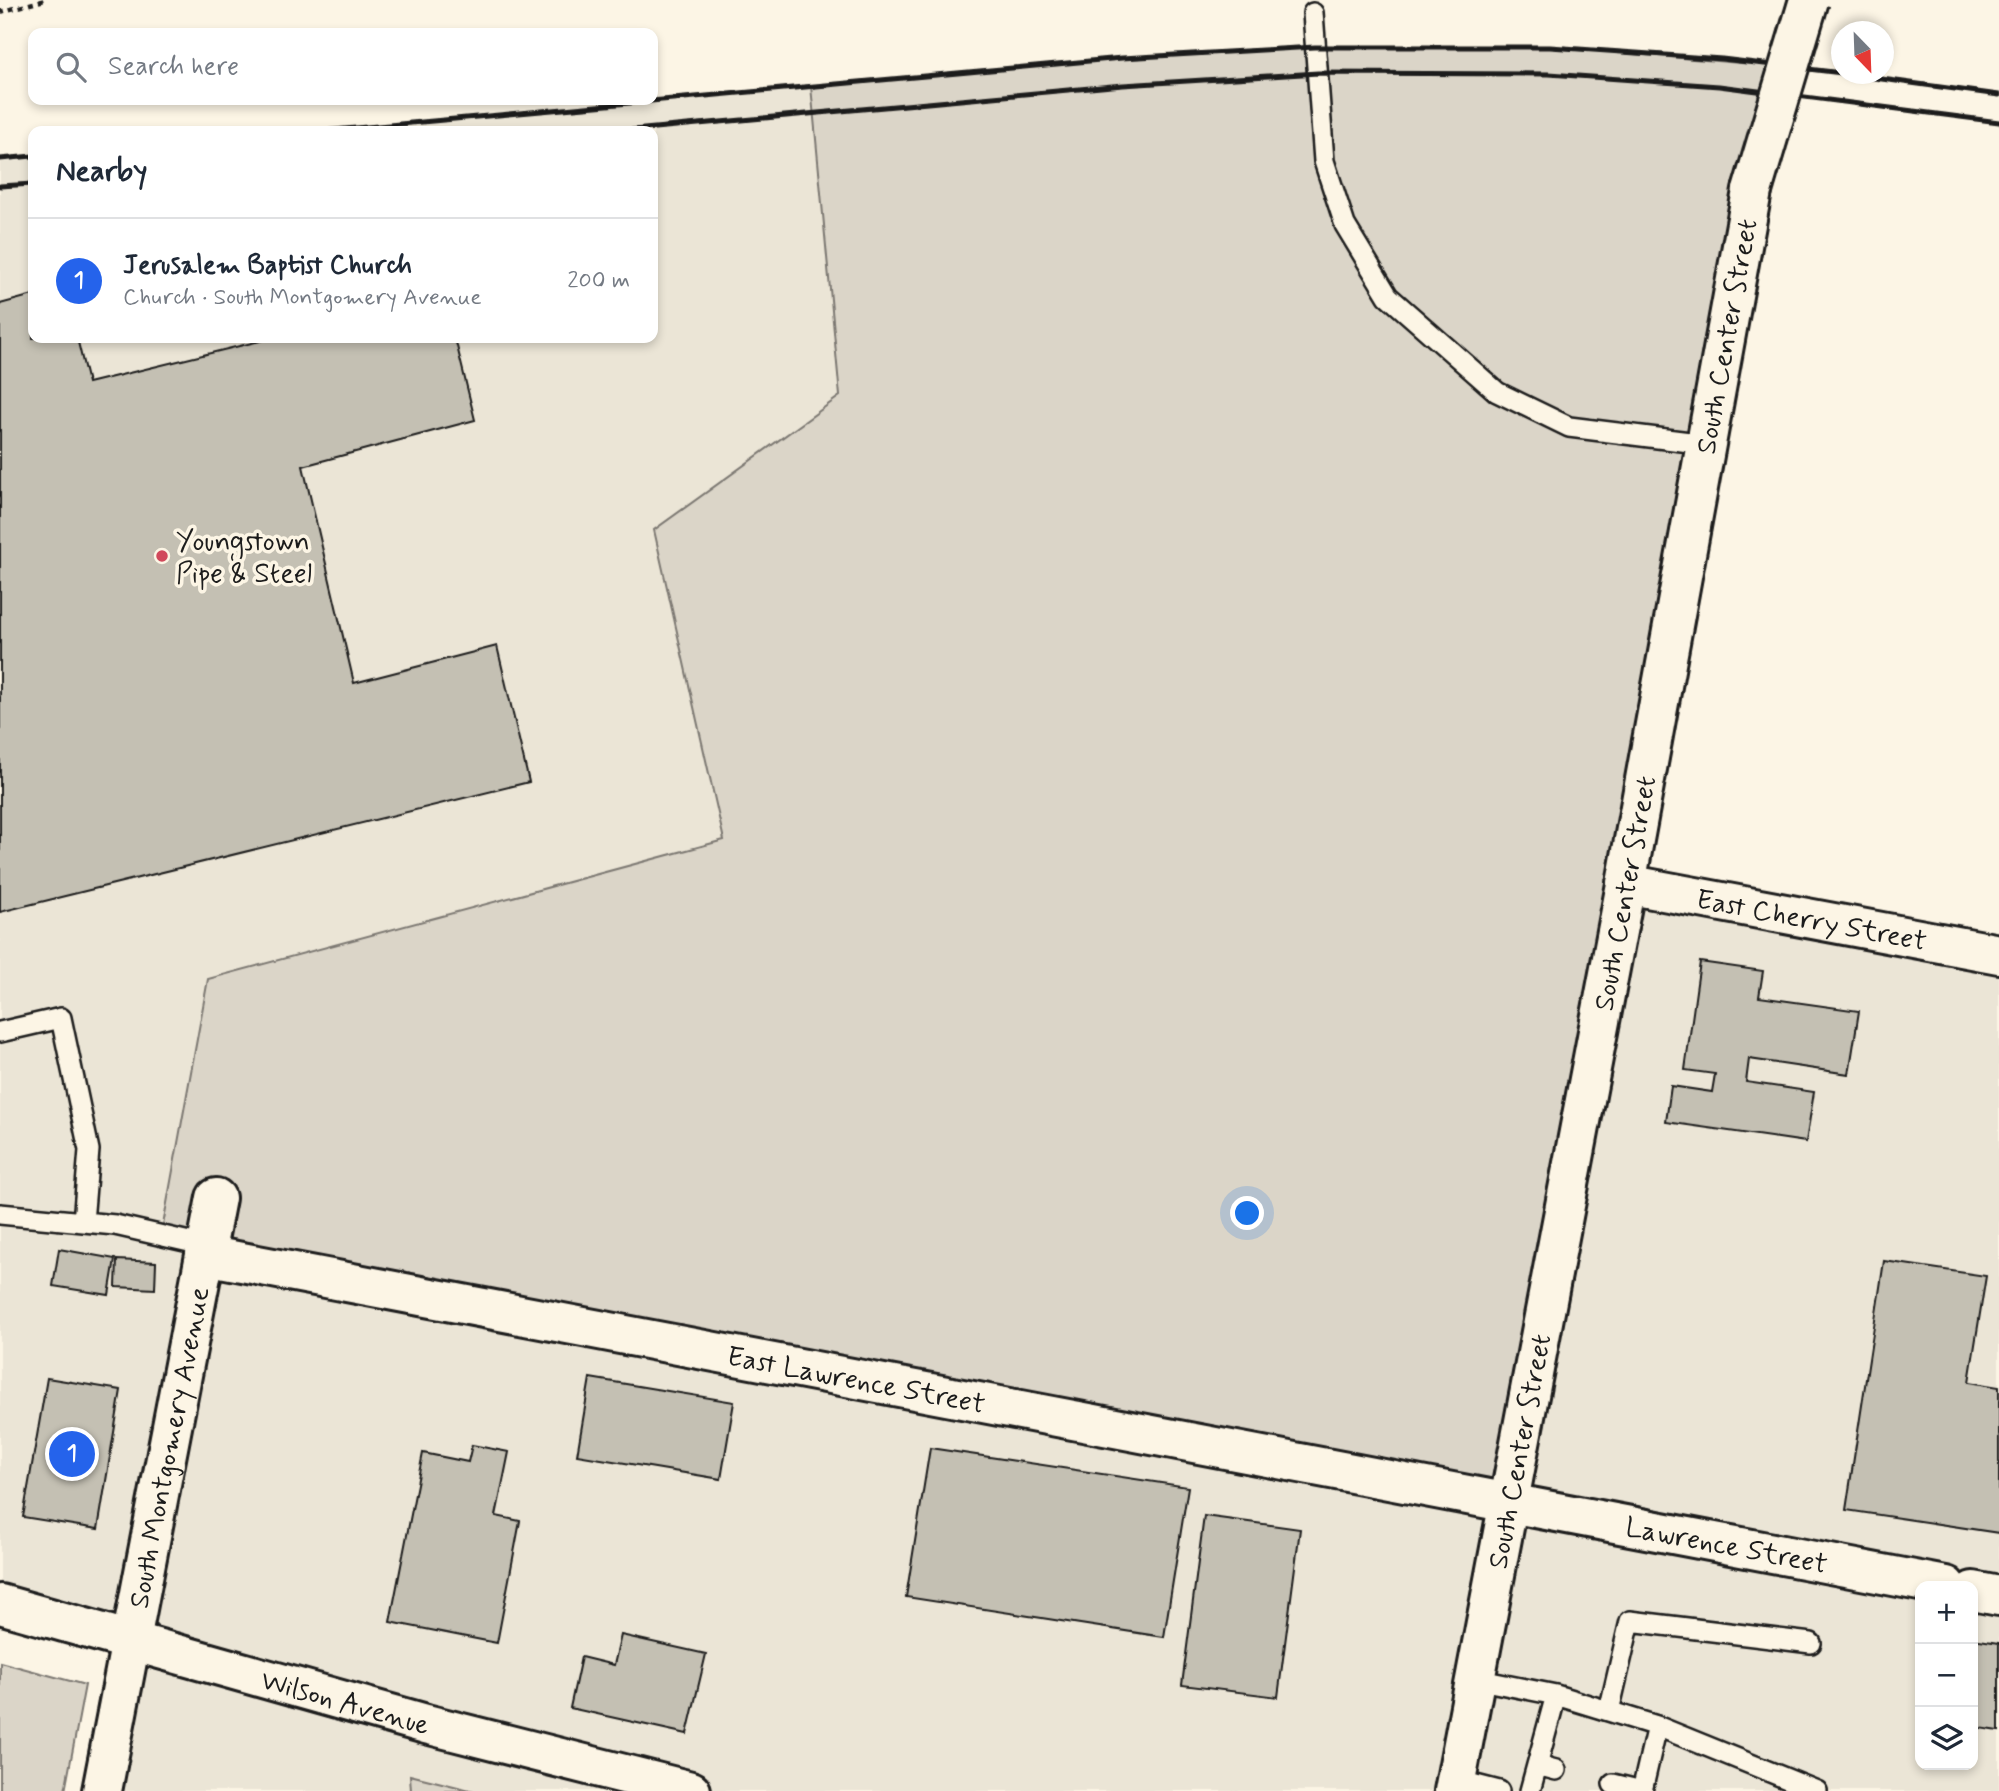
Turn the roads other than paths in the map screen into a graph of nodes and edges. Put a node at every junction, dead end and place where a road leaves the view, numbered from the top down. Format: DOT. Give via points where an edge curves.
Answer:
graph roads {
  1 [pos="1809,0"];
  2 [pos="1313,13"];
  3 [pos="1706,444"];
  4 [pos="1626,884"];
  5 [pos="1999,954"];
  6 [pos="0,1032"];
  7 [pos="216,1198"];
  8 [pos="0,1214"];
  9 [pos="83,1222"];
  10 [pos="206,1251"];
  11 [pos="1508,1503"];
  12 [pos="1920,1581"];
  13 [pos="1978,1592"];
  14 [pos="1999,1596"];
  15 [pos="0,1604"];
  16 [pos="130,1640"];
  17 [pos="1811,1643"];
  18 [pos="1475,1679"];
  19 [pos="1556,1695"];
  20 [pos="1609,1711"];
  21 [pos="1657,1726"];
  22 [pos="1613,1784"];
  23 [pos="1455,1786"];
  24 [pos="102,1791"];
  25 [pos="691,1791"];
  26 [pos="1499,1791"];
  27 [pos="1530,1791"];
  28 [pos="1817,1791"];
  1 -- 3 [label="street, South Center Street, bridge" via="1752,191"];
  2 -- 3 [label="lane" via="1324,161 1345,225 1388,296 1497,392 1569,427"];
  3 -- 4 [label="street, South Center Street"];
  4 -- 5 [label="street, East Cherry Street"];
  4 -- 11 [label="street, South Center Street"];
  6 -- 9 [label="lane" via="61,1018 89,1150"];
  7 -- 10 [label="street, South Montgomery Avenue"];
  8 -- 9 [label="lane"];
  9 -- 10 [label="lane" via="115,1225"];
  10 -- 11 [label="street, East Lawrence Street"];
  10 -- 16 [label="street, South Montgomery Avenue"];
  11 -- 12 [label="street, Lawrence Street"];
  11 -- 18 [label="street, South Center Street"];
  13 -- 14 [label="street"];
  15 -- 16 [label="street, Wilson Avenue"];
  16 -- 24 [label="street, South Montgomery Avenue"];
  16 -- 25 [label="street, Wilson Avenue" via="426,1724"];
  17 -- 20 [label="lane" via="1630,1621"];
  18 -- 19 [label="lane"];
  18 -- 23 [label="street, South Center Street"];
  19 -- 20 [label="lane"];
  19 -- 27 [label="lane" via="1546,1767"];
  20 -- 21 [label="lane"];
  21 -- 22 [label="lane" via="1642,1791"];
  21 -- 28 [label="lane"];
  23 -- 26 [label="lane"];
}
